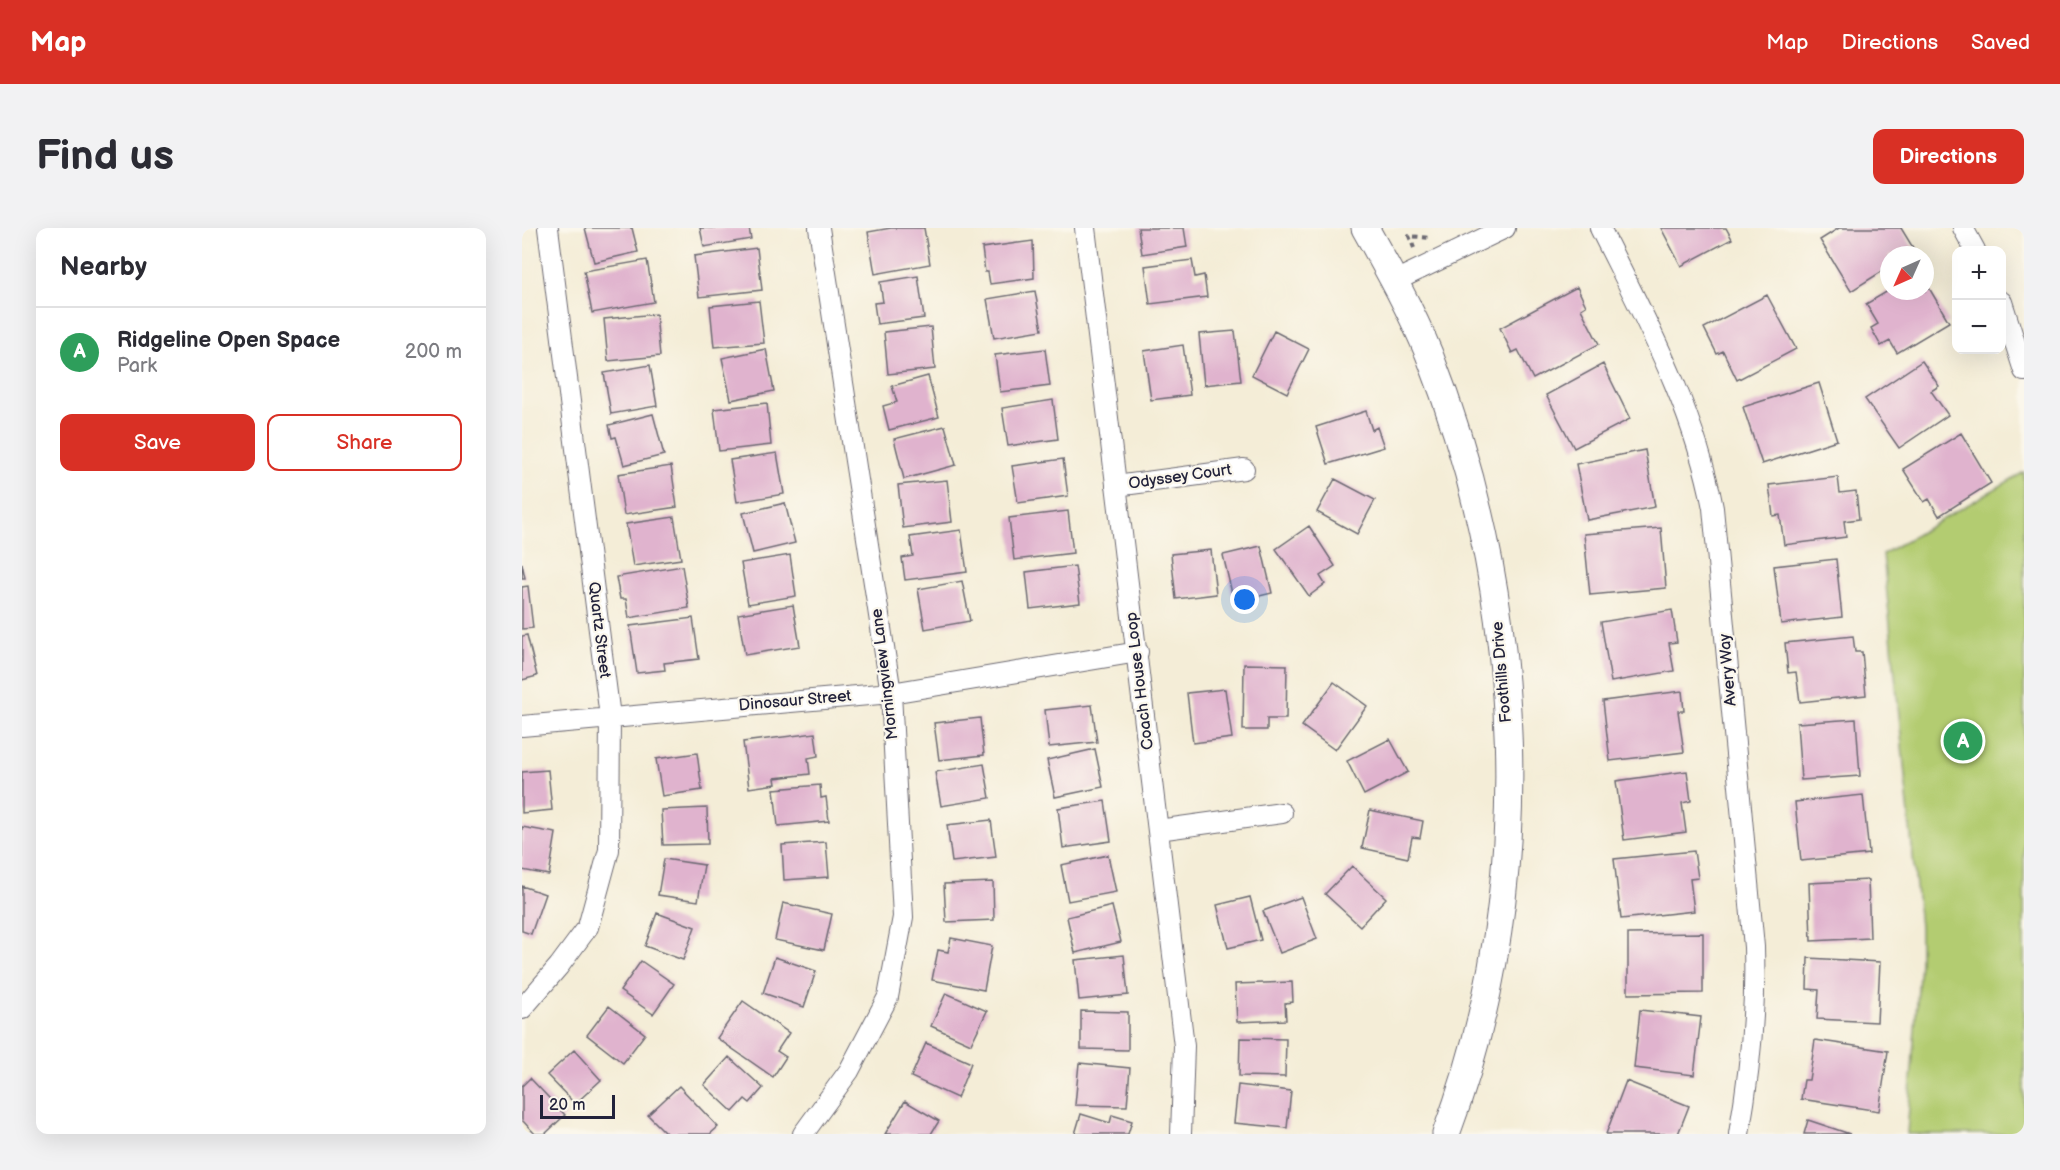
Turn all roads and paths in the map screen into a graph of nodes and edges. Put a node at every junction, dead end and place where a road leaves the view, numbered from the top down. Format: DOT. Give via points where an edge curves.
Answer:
graph roads {
  1 [pos="548,228"];
  2 [pos="819,228"];
  3 [pos="1085,228"];
  4 [pos="1365,228"];
  5 [pos="1505,228"];
  6 [pos="1600,228"];
  7 [pos="1963,228"];
  8 [pos="1973,246"];
  9 [pos="1395,281"];
  10 [pos="2006,317"];
  11 [pos="2024,371"];
  12 [pos="1244,469"];
  13 [pos="1116,486"];
  14 [pos="1138,652"];
  15 [pos="891,693"];
  16 [pos="610,717"];
  17 [pos="522,726"];
  18 [pos="1282,813"];
  19 [pos="1158,830"];
  20 [pos="522,1009"];
  21 [pos="803,1134"];
  22 [pos="1181,1134"];
  23 [pos="1446,1134"];
  24 [pos="1739,1134"];
  1 -- 16 [label="street, Quartz Street"];
  2 -- 15 [label="street, Morningview Lane"];
  3 -- 13 [label="street, Coach House Loop"];
  4 -- 9 [label="street, Foothills Drive"];
  5 -- 9 [label="street"];
  6 -- 24 [label="street, Avery Way" via="1677,384 1705,465 1713,508 1754,947 1756,998 1752,1048"];
  7 -- 8 [label="street"];
  9 -- 23 [label="street, Foothills Drive" via="1432,363 1470,487 1498,618 1506,695 1506,844 1491,976 1476,1044"];
  10 -- 11 [label="street"];
  12 -- 13 [label="street, Odyssey Court"];
  13 -- 14 [label="street, Coach House Loop"];
  14 -- 15 [label="street, Dinosaur Street"];
  14 -- 19 [label="street, Coach House Loop"];
  15 -- 16 [label="street, Dinosaur Street"];
  15 -- 21 [label="street, Morningview Lane" via="903,916 888,997 849,1071"];
  16 -- 17 [label="street, Dinosaur Street"];
  16 -- 20 [label="street, Quartz Street" via="609,850 601,886 588,927"];
  18 -- 19 [label="street"];
  19 -- 22 [label="street, Coach House Loop" via="1184,1046"];
}
